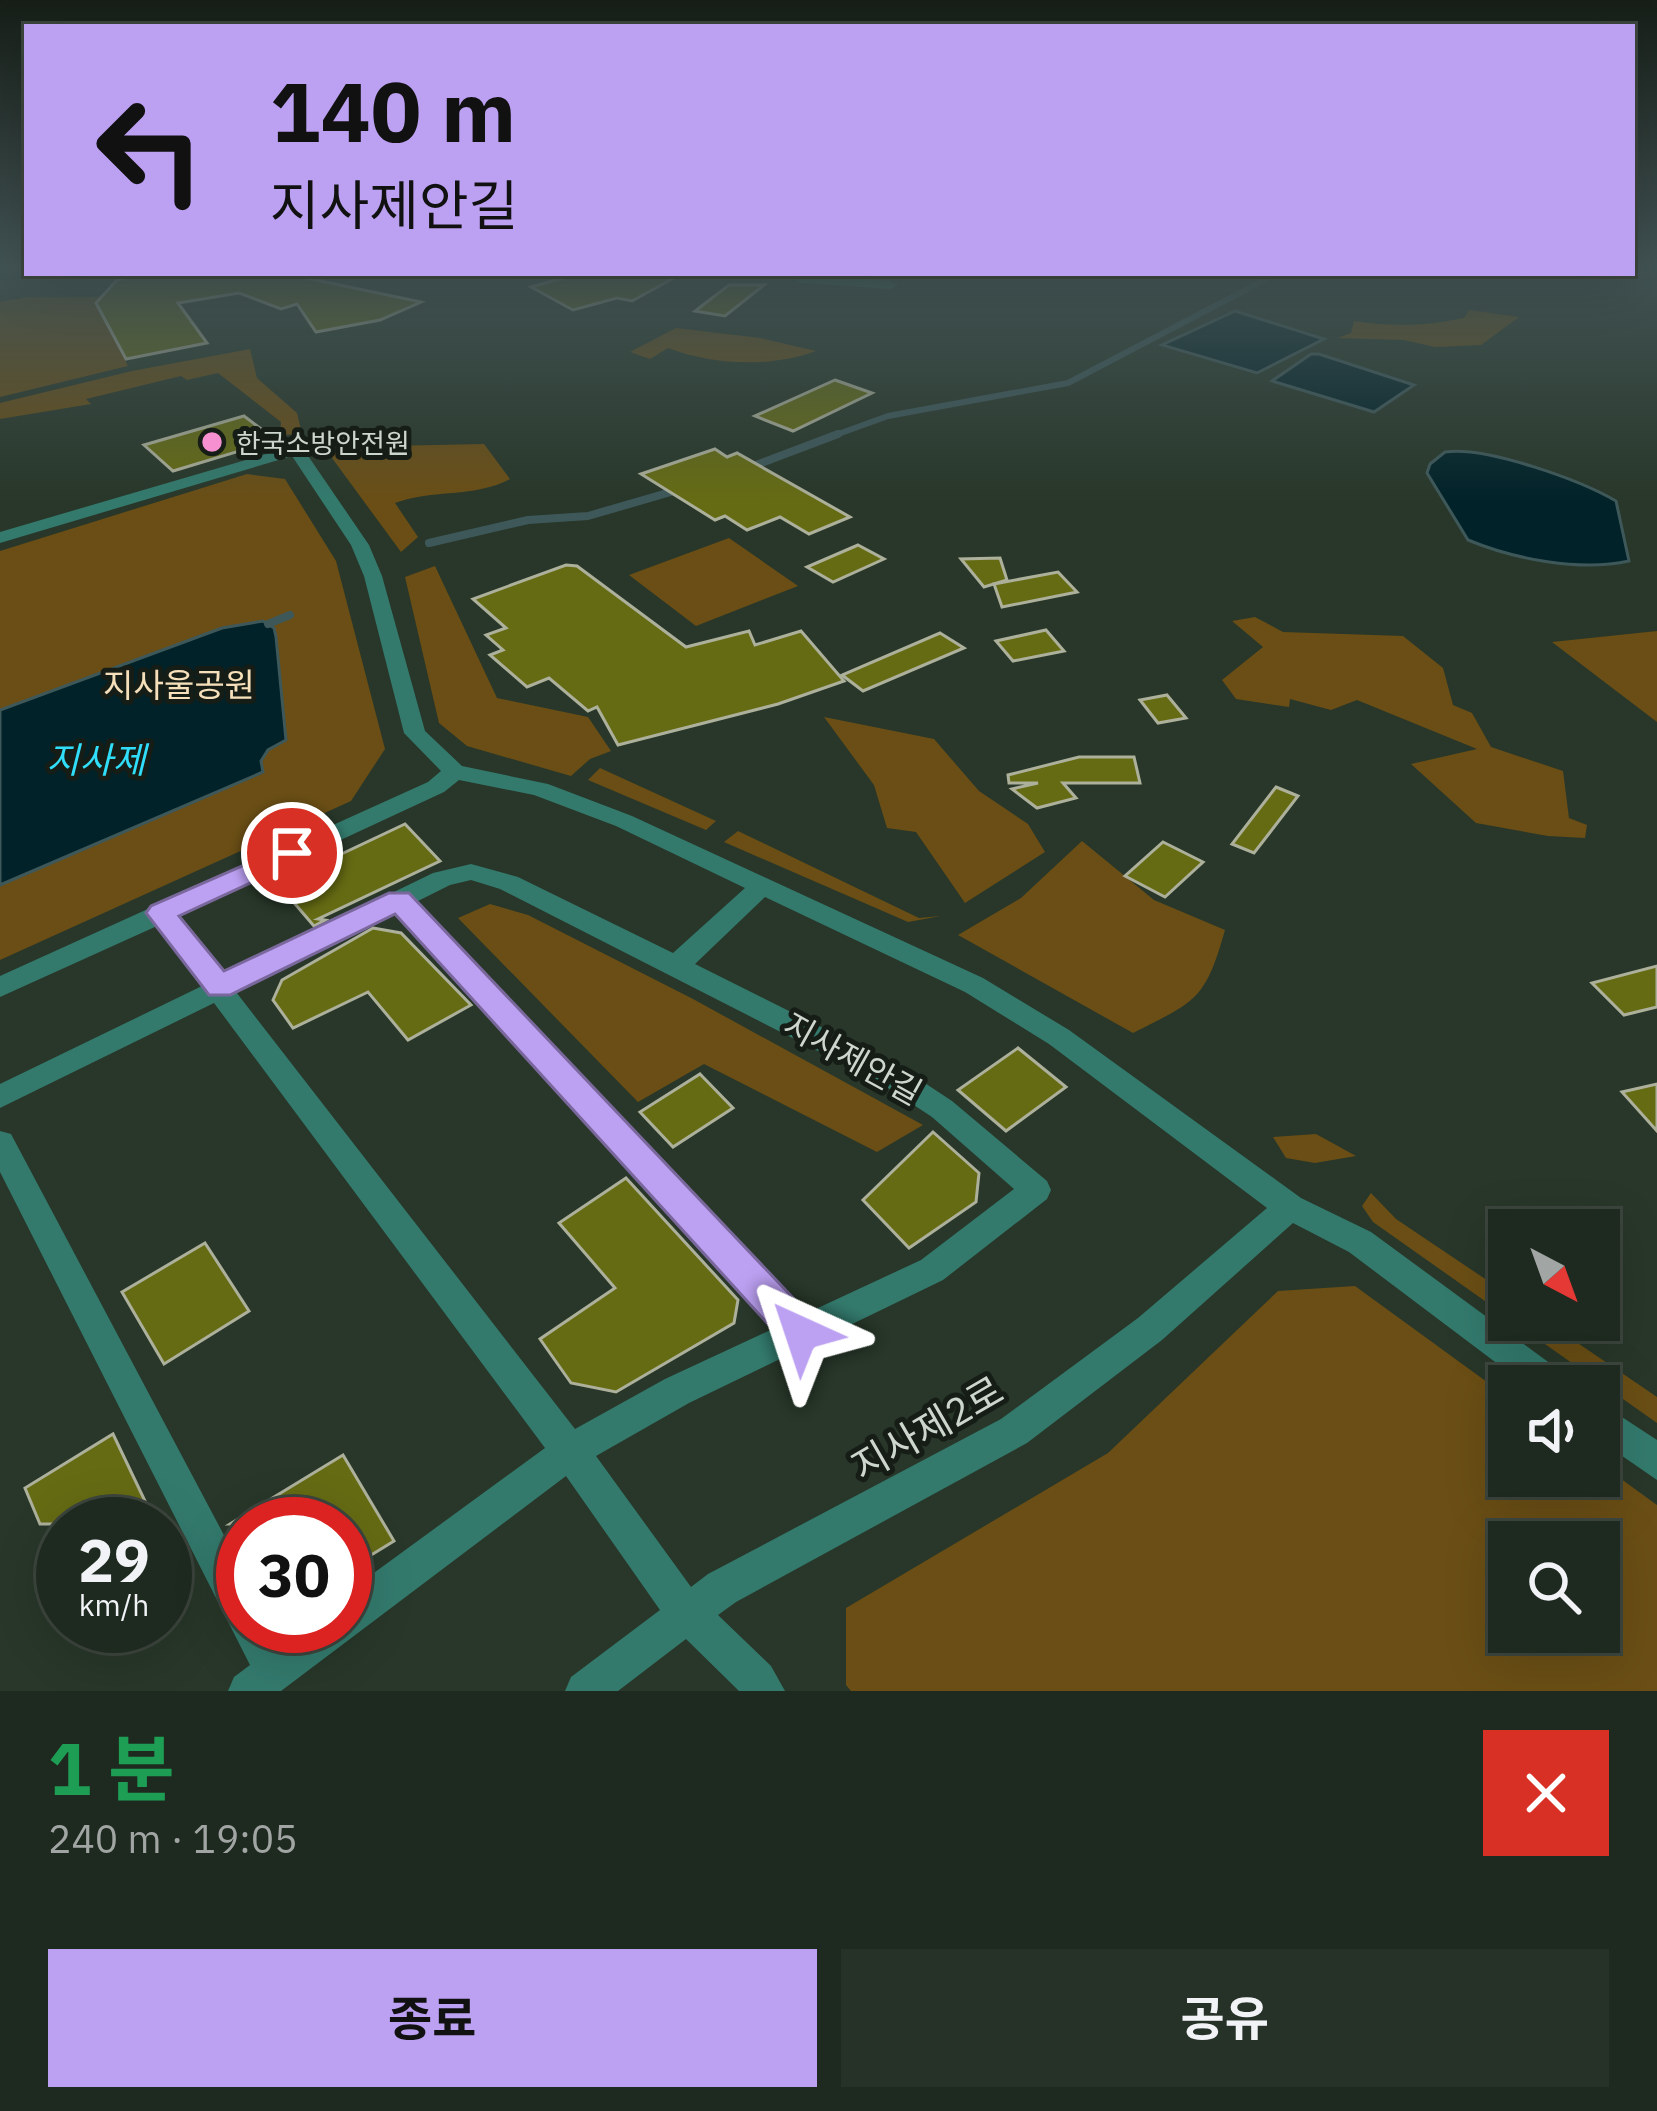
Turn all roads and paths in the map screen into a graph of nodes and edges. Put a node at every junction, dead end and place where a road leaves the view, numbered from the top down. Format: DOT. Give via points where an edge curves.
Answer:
graph roads {
  1 [pos="0,538"];
  2 [pos="455,772"];
  3 [pos="763,886"];
  4 [pos="399,900"];
  5 [pos="161,913"];
  6 [pos="678,964"];
  7 [pos="0,987"];
  8 [pos="220,987"];
  9 [pos="0,1097"];
  10 [pos="0,1143"];
  11 [pos="1290,1207"];
  12 [pos="801,1333"];
  13 [pos="1526,1365"];
  14 [pos="1620,1435"];
  15 [pos="569,1452"];
  16 [pos="1657,1462"];
  17 [pos="216,1558"];
  18 [pos="372,1598"];
  19 [pos="687,1612"];
  20 [pos="298,1653"];
  21 [pos="261,1681"];
  22 [pos="585,1691"];
  23 [pos="765,1691"];
  1 -- 2 [label="street" via="296,450 374,576 415,733"];
  2 -- 3 [label="street" via="541,789"];
  2 -- 5 [label="street"];
  3 -- 6 [label="street"];
  3 -- 11 [label="street" via="913,953 1025,1016"];
  4 -- 6 [label="street, 지사제안길" via="471,872"];
  4 -- 8 [label="street, 지사제안길"];
  4 -- 12 [label="street"];
  5 -- 7 [label="street"];
  5 -- 8 [label="street"];
  6 -- 12 [label="street, 지사제안길" via="890,1074 1036,1190 932,1270"];
  8 -- 9 [label="street, 지사제안길"];
  8 -- 15 [label="street"];
  10 -- 17 [label="street"];
  11 -- 13 [label="street" via="1360,1243"];
  11 -- 19 [label="street, 지사제2로" via="1150,1329 1014,1432"];
  12 -- 15 [label="street, 지사제안길"];
  14 -- 16 [label="street"];
  15 -- 18 [label="street, 지사제안길"];
  15 -- 19 [label="street"];
  19 -- 22 [label="street, 지사제2로"];
  19 -- 23 [label="street"];
  20 -- 21 [label="street"];
}
